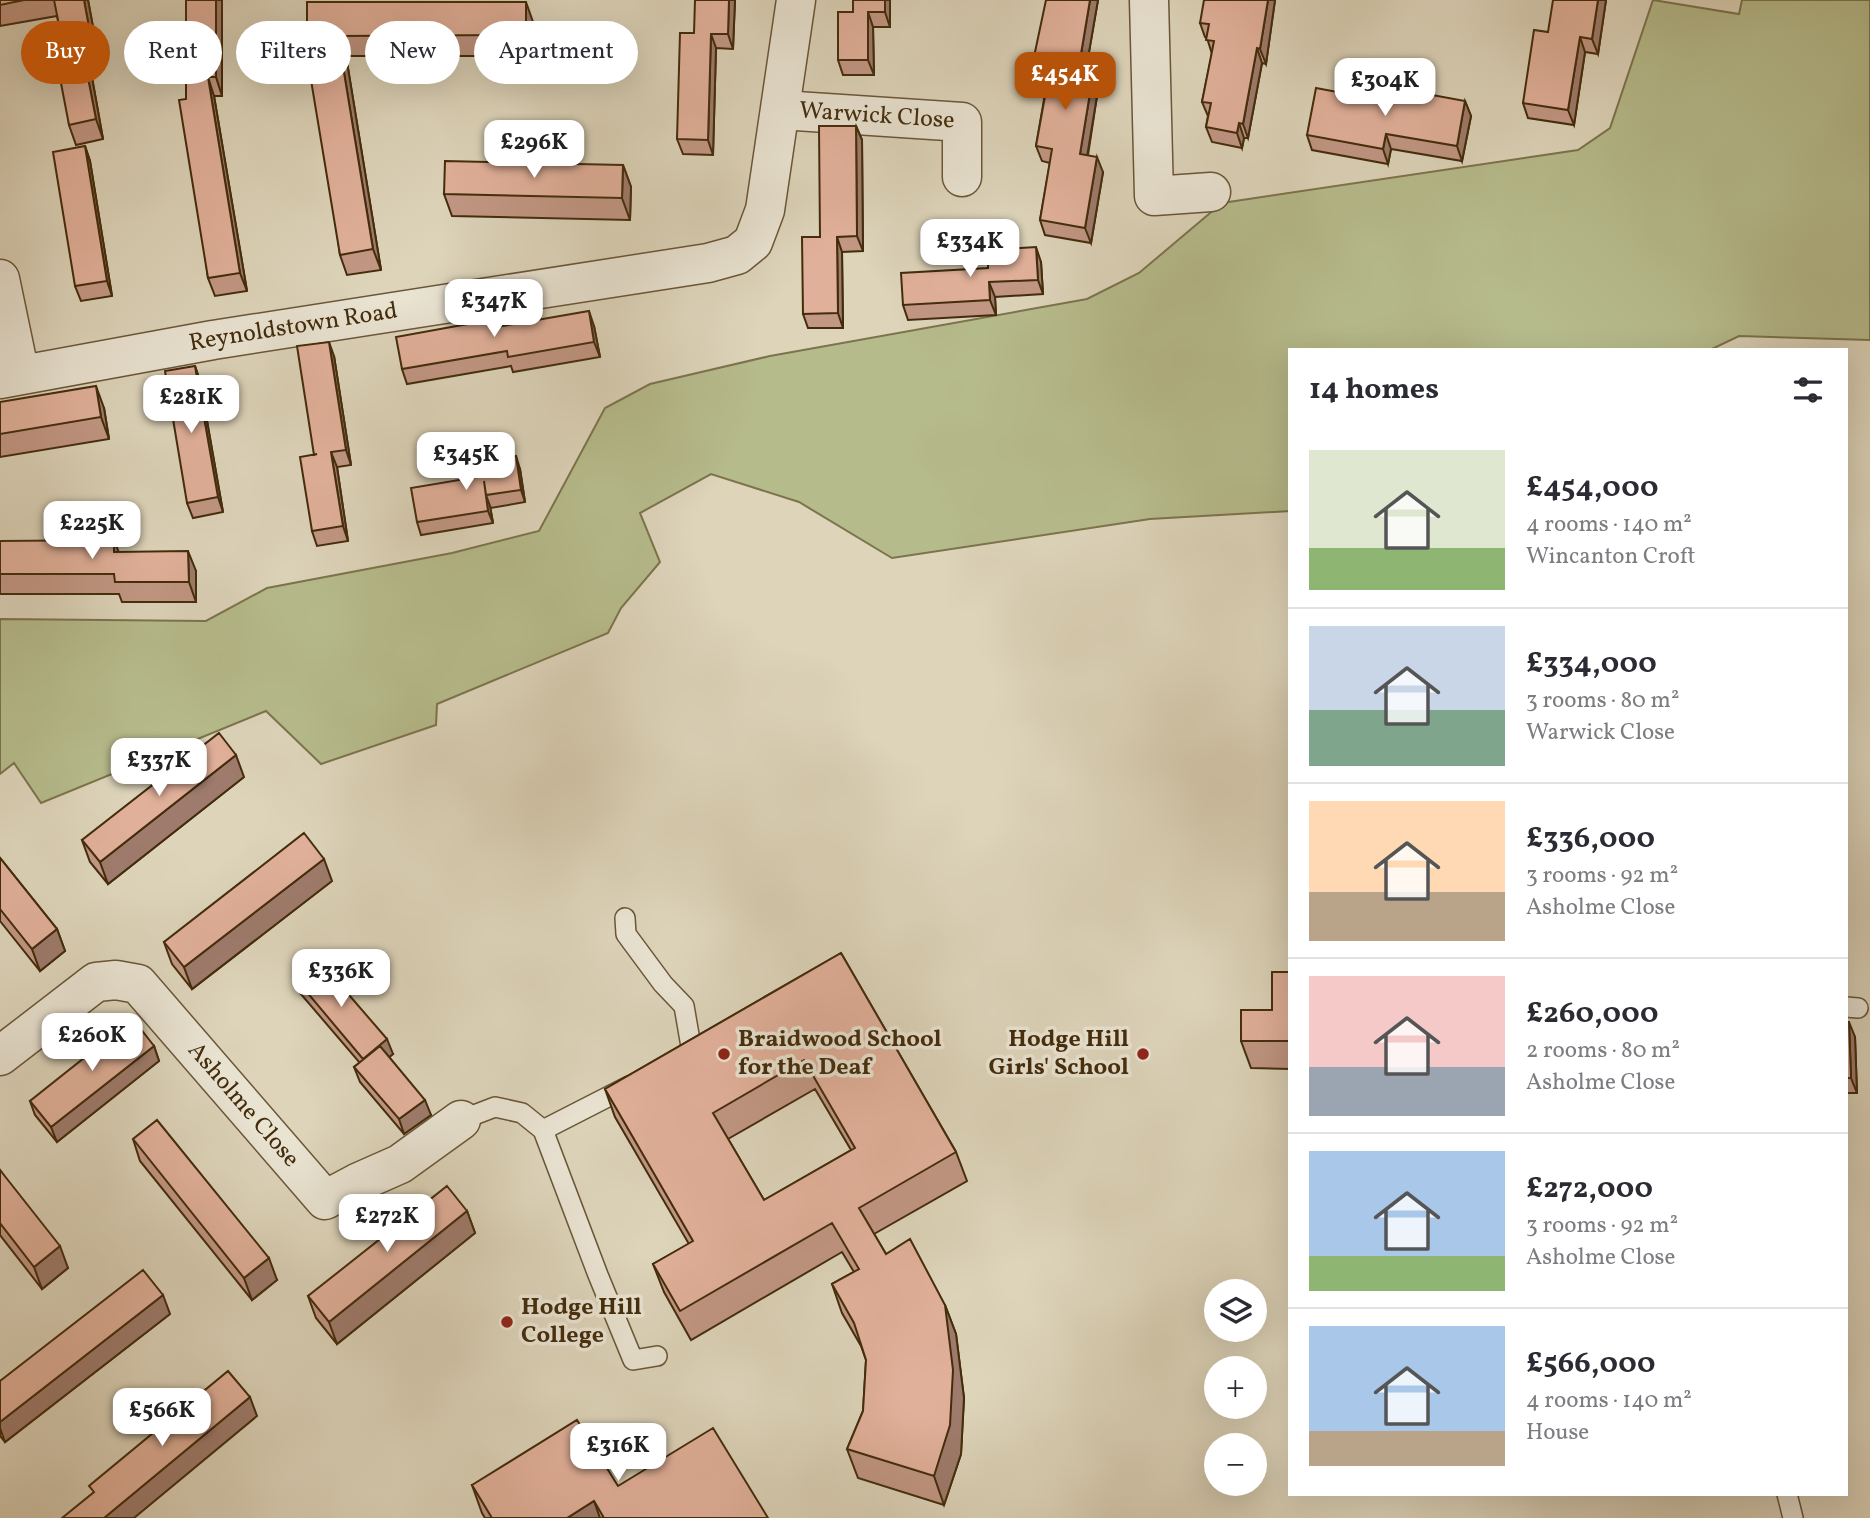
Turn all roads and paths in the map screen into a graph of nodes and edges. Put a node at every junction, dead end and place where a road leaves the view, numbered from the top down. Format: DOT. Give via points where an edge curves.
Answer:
graph roads {
  1 [pos="796,0"];
  2 [pos="1149,0"];
  3 [pos="781,110"];
  4 [pos="962,177"];
  5 [pos="1211,192"];
  6 [pos="0,279"];
  7 [pos="10,377"];
  8 [pos="625,918"];
  9 [pos="712,1041"];
  10 [pos="692,1052"];
  11 [pos="0,1056"];
  12 [pos="673,1063"];
  13 [pos="642,1080"];
  14 [pos="461,1120"];
  15 [pos="543,1130"];
  16 [pos="657,1356"];
  17 [pos="1788,1496"];
  18 [pos="1793,1518"];
  1 -- 3 [label="street, Reynoldstown Road"];
  2 -- 5 [label="street" via="1154,196"];
  3 -- 4 [label="street, Warwick Close" via="962,122"];
  3 -- 7 [label="street, Reynoldstown Road" via="765,210 753,242 737,255"];
  6 -- 7 [label="street"];
  8 -- 10 [label="lane" via="626,934 684,1006"];
  9 -- 10 [label="lane"];
  10 -- 12 [label="lane"];
  11 -- 14 [label="street, Asholme Close" via="96,982 116,979 138,984 325,1200 400,1164"];
  13 -- 15 [label="lane"];
  14 -- 15 [label="lane" via="495,1107 522,1113"];
  15 -- 16 [label="lane" via="634,1360"];
  17 -- 18 [label="lane"];
}
